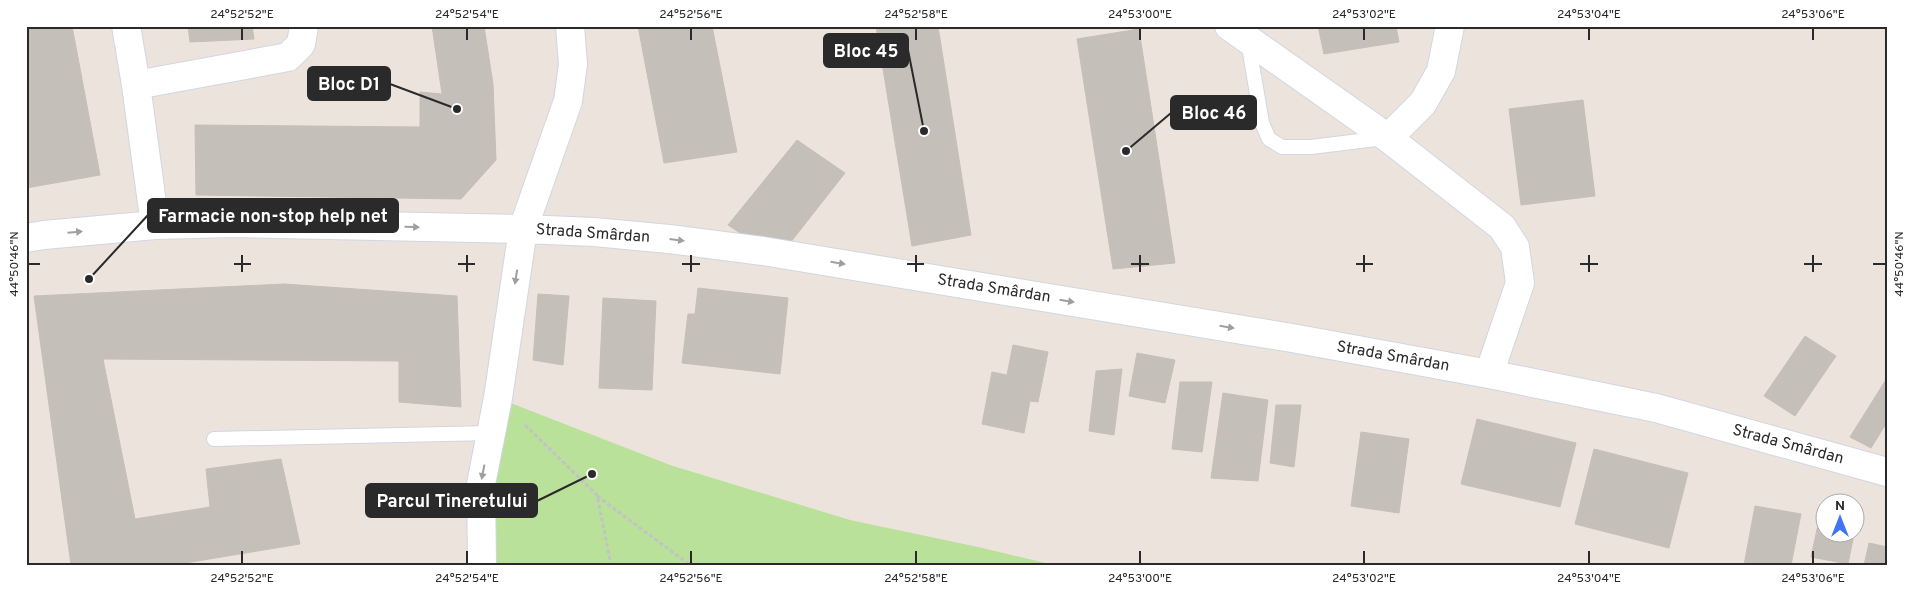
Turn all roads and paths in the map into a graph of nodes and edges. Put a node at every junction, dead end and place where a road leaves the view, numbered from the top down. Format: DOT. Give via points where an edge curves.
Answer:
graph roads {
  1 [pos="126,26"];
  2 [pos="304,26"];
  3 [pos="570,26"];
  4 [pos="1450,26"];
  5 [pos="1239,33"];
  6 [pos="136,85"];
  7 [pos="1388,138"];
  8 [pos="155,225"];
  9 [pos="523,229"];
  10 [pos="26,238"];
  11 [pos="1489,374"];
  12 [pos="498,398"];
  13 [pos="491,433"];
  14 [pos="214,439"];
  15 [pos="1887,472"];
  16 [pos="596,495"];
  17 [pos="482,565"];
  18 [pos="611,565"];
  19 [pos="690,565"];
  1 -- 6 [label="street"];
  2 -- 6 [label="street" via="301,44 288,57"];
  3 -- 9 [label="street" via="573,64 568,101"];
  4 -- 7 [label="street" via="1441,71 1423,103"];
  5 -- 7 [label="street"];
  5 -- 7 [label="lane" via="1269,139 1282,147 1311,147"];
  6 -- 8 [label="street"];
  7 -- 11 [label="street" via="1502,227 1515,247 1520,283"];
  8 -- 9 [label="street, Strada Smârdan, one-way"];
  10 -- 8 [label="street, Strada Smârdan, one-way"];
  9 -- 11 [label="street, Strada Smârdan, one-way" via="612,234 763,251 1292,338"];
  9 -- 12 [label="street, one-way"];
  11 -- 15 [label="street, Strada Smârdan" via="1656,408"];
  12 -- 13 [label="street"];
  12 -- 16 [label="path"];
  13 -- 14 [label="lane"];
  13 -- 17 [label="street, one-way" via="481,484"];
  16 -- 18 [label="path"];
  16 -- 19 [label="path"];
}
